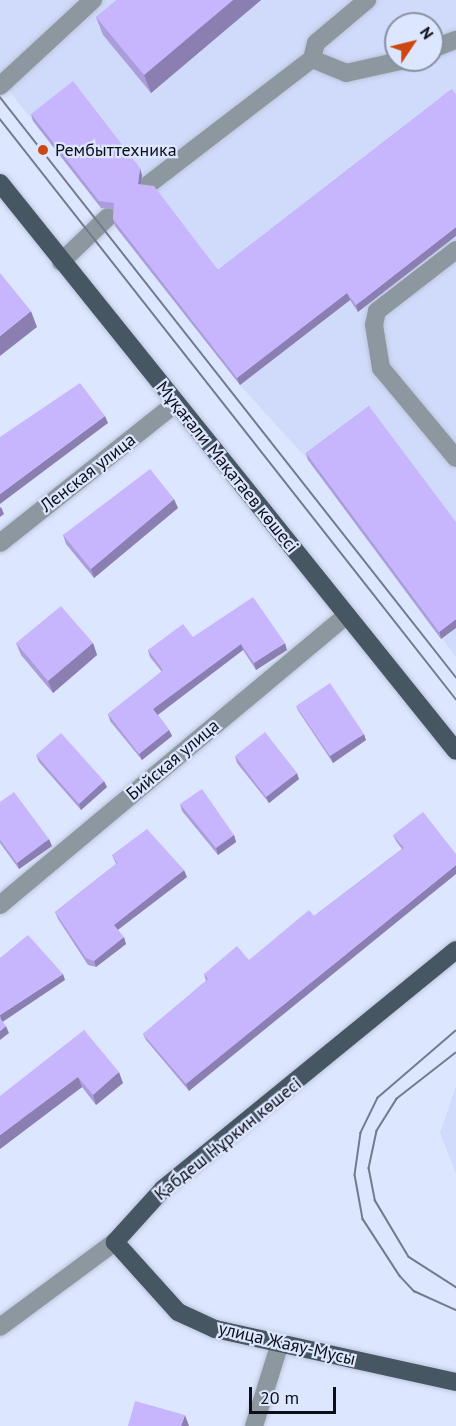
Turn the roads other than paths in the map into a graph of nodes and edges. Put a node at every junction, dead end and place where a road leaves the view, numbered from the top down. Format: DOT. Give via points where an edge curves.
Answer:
graph roads {
  1 [pos="93,0"];
  2 [pos="367,0"];
  3 [pos="312,59"];
  4 [pos="384,64"];
  5 [pos="0,86"];
  6 [pos="0,183"];
  7 [pos="149,184"];
  8 [pos="108,217"];
  9 [pos="456,250"];
  10 [pos="62,261"];
  11 [pos="176,403"];
  12 [pos="456,458"];
  13 [pos="0,543"];
  14 [pos="347,615"];
  15 [pos="456,751"];
  16 [pos="0,905"];
  17 [pos="456,950"];
  18 [pos="116,1242"];
  19 [pos="0,1327"];
  20 [pos="280,1344"];
  21 [pos="456,1382"];
  22 [pos="254,1426"];
  1 -- 5 [label="street"];
  2 -- 3 [label="street" via="316,43"];
  3 -- 4 [label="street" via="346,73"];
  3 -- 7 [label="street"];
  6 -- 10 [label="main road, Мұқағали Мақатаев көшесі"];
  8 -- 10 [label="street"];
  9 -- 12 [label="street" via="377,311 374,325 381,368"];
  10 -- 11 [label="main road, Мұқағали Мақатаев көшесі"];
  11 -- 13 [label="street, Ленская улица"];
  11 -- 14 [label="main road, Мұқағали Мақатаев көшесі"];
  14 -- 15 [label="main road, Мұқағали Мақатаев көшесі"];
  14 -- 16 [label="street, Бийская улица"];
  17 -- 18 [label="main road, Қабдеш Нұркин көшесі" via="163,1189"];
  18 -- 19 [label="street, Қабдеш Нұркин көшесі"];
  18 -- 20 [label="main road, улица Жаяу-Мусы" via="178,1312 215,1329"];
  20 -- 21 [label="main road, улица Жаяу-Мусы"];
  20 -- 22 [label="street"];
}
